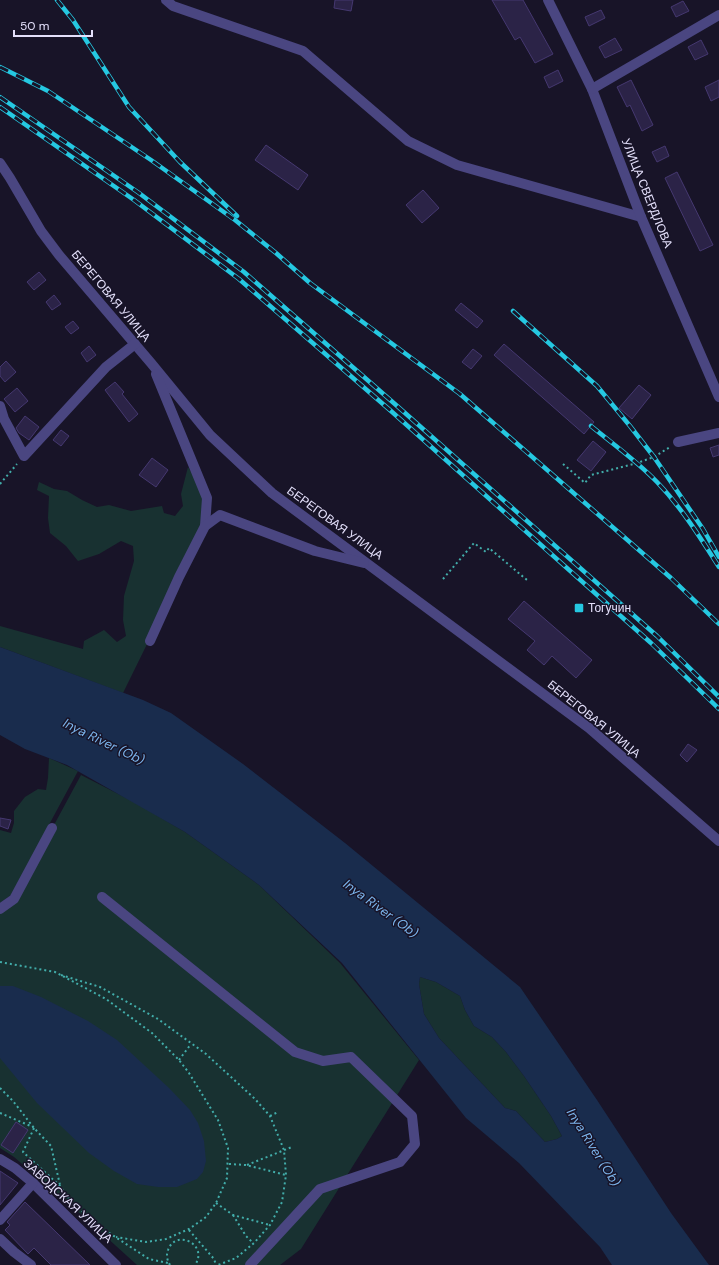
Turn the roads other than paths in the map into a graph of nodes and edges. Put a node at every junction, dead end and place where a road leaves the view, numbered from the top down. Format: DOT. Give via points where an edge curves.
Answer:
graph roads {
  1 [pos="166,0"];
  2 [pos="548,0"];
  3 [pos="719,15"];
  4 [pos="592,89"];
  5 [pos="0,163"];
  6 [pos="641,216"];
  7 [pos="135,344"];
  8 [pos="151,363"];
  9 [pos="719,397"];
  10 [pos="0,406"];
  11 [pos="719,432"];
  12 [pos="678,442"];
  13 [pos="205,526"];
  14 [pos="370,565"];
  15 [pos="150,640"];
  16 [pos="52,828"];
  17 [pos="719,841"];
  18 [pos="102,897"];
  19 [pos="0,909"];
  20 [pos="0,1159"];
  21 [pos="33,1183"];
  22 [pos="0,1220"];
  23 [pos="0,1239"];
  24 [pos="32,1265"];
  25 [pos="116,1265"];
  26 [pos="250,1265"];
  1 -- 6 [label="street" via="173,6 303,51 408,141 458,164"];
  2 -- 4 [label="street, УЛИЦА СВЕРДЛОВА"];
  3 -- 4 [label="street"];
  4 -- 6 [label="street, УЛИЦА СВЕРДЛОВА"];
  5 -- 7 [label="street, БЕРЕГОВАЯ УЛИЦА" via="41,231"];
  6 -- 9 [label="street, УЛИЦА СВЕРДЛОВА"];
  7 -- 8 [label="street, БЕРЕГОВАЯ УЛИЦА"];
  7 -- 10 [label="street" via="106,367 24,456 4,419"];
  8 -- 13 [label="street" via="207,498"];
  8 -- 14 [label="street, БЕРЕГОВАЯ УЛИЦА" via="210,435 272,493"];
  11 -- 12 [label="street"];
  13 -- 14 [label="street" via="220,515 315,551"];
  13 -- 15 [label="street"];
  14 -- 17 [label="street, БЕРЕГОВАЯ УЛИЦА" via="589,728"];
  16 -- 19 [label="street" via="14,899"];
  18 -- 26 [label="street" via="295,1052 323,1061 351,1057 412,1116 415,1144 400,1162 320,1189"];
  20 -- 21 [label="street, ЗАВОДСКАЯ УЛИЦА"];
  21 -- 22 [label="street"];
  21 -- 25 [label="street, ЗАВОДСКАЯ УЛИЦА"];
  23 -- 24 [label="street"];
}
